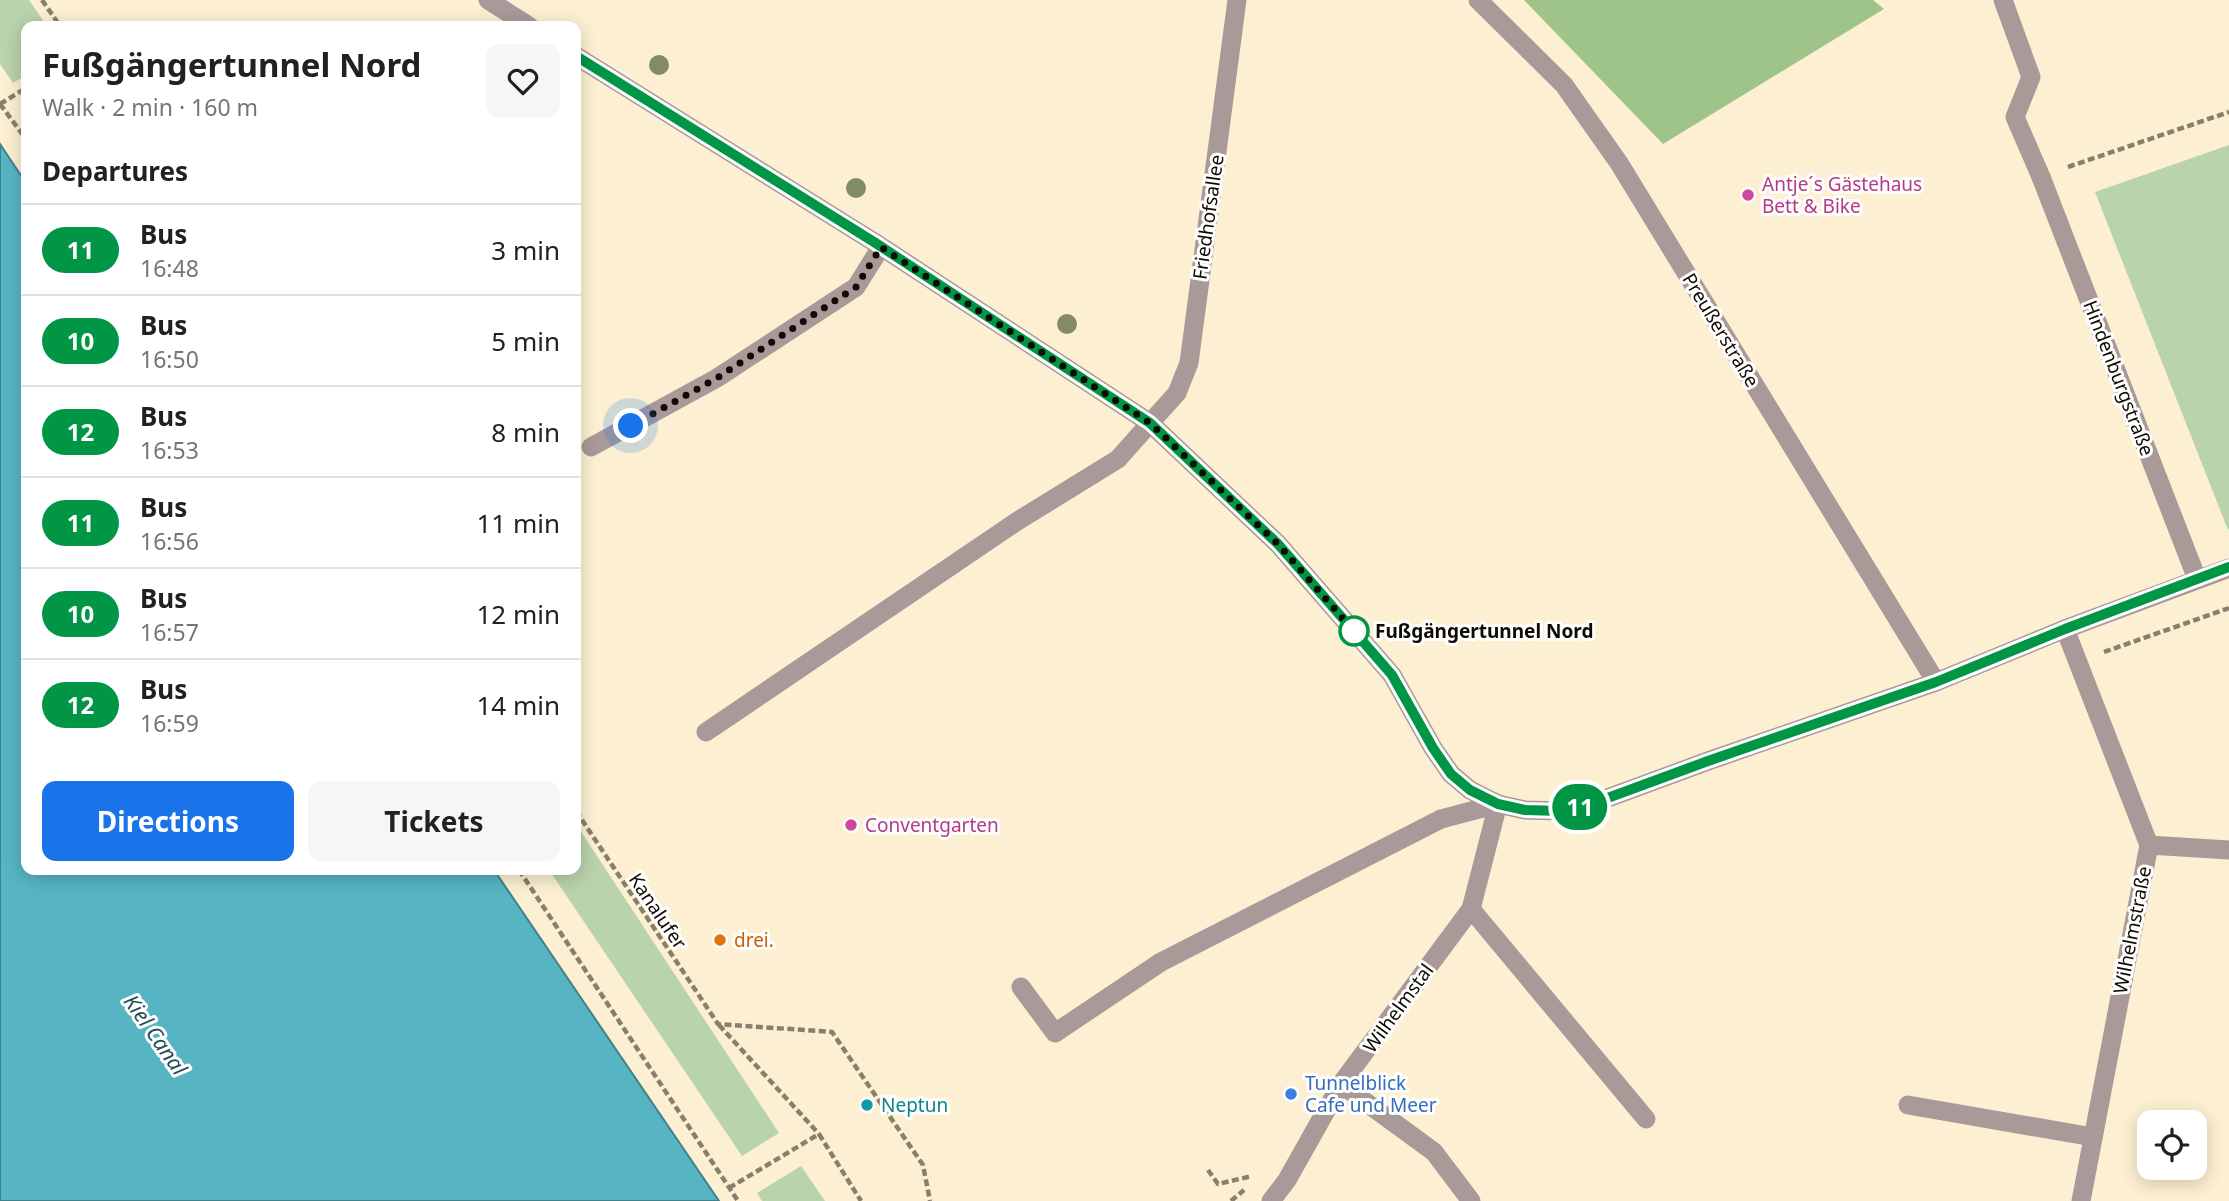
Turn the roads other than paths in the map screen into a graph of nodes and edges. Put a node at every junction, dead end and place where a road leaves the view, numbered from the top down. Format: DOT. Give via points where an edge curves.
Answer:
graph roads {
  1 [pos="488,0"];
  2 [pos="1237,0"];
  3 [pos="1478,0"];
  4 [pos="2003,0"];
  5 [pos="521,21"];
  6 [pos="581,59"];
  7 [pos="881,247"];
  8 [pos="1150,423"];
  9 [pos="591,447"];
  10 [pos="2229,568"];
  11 [pos="2197,579"];
  12 [pos="2065,629"];
  13 [pos="1936,682"];
  14 [pos="706,732"];
  15 [pos="1498,804"];
  16 [pos="2149,845"];
  17 [pos="2229,850"];
  18 [pos="1471,909"];
  19 [pos="1021,987"];
  20 [pos="1341,1084"];
  21 [pos="1908,1105"];
  22 [pos="1646,1119"];
  23 [pos="2093,1137"];
  24 [pos="1271,1201"];
  25 [pos="1471,1201"];
  26 [pos="2081,1201"];
  1 -- 5 [label="street"];
  2 -- 8 [label="street, Friedhofsallee" via="1189,363 1177,393"];
  3 -- 13 [label="street, Preußerstraße" via="1564,85 1619,163"];
  4 -- 11 [label="street, Hindenburgstraße" via="2031,77 2015,117"];
  6 -- 7 [label="street"];
  7 -- 8 [label="street"];
  7 -- 9 [label="street" via="856,287 717,378"];
  8 -- 14 [label="street, Friedhofsallee" via="1118,458"];
  8 -- 15 [label="street" via="1278,544 1392,675 1451,774"];
  10 -- 11 [label="street"];
  11 -- 12 [label="street"];
  12 -- 13 [label="street"];
  12 -- 16 [label="street, Wilhelmstraße"];
  13 -- 15 [label="street" via="1594,803 1562,811"];
  15 -- 18 [label="street, Wilhelmstal"];
  15 -- 19 [label="street" via="1441,819 1161,962 1055,1033"];
  16 -- 17 [label="street"];
  16 -- 23 [label="street, Wilhelmstraße"];
  18 -- 20 [label="street, Wilhelmstal"];
  18 -- 22 [label="street"];
  20 -- 24 [label="street, Wilhelmstal"];
  20 -- 25 [label="street" via="1434,1152"];
  21 -- 23 [label="street"];
  23 -- 26 [label="street, Wilhelmstraße"];
}
